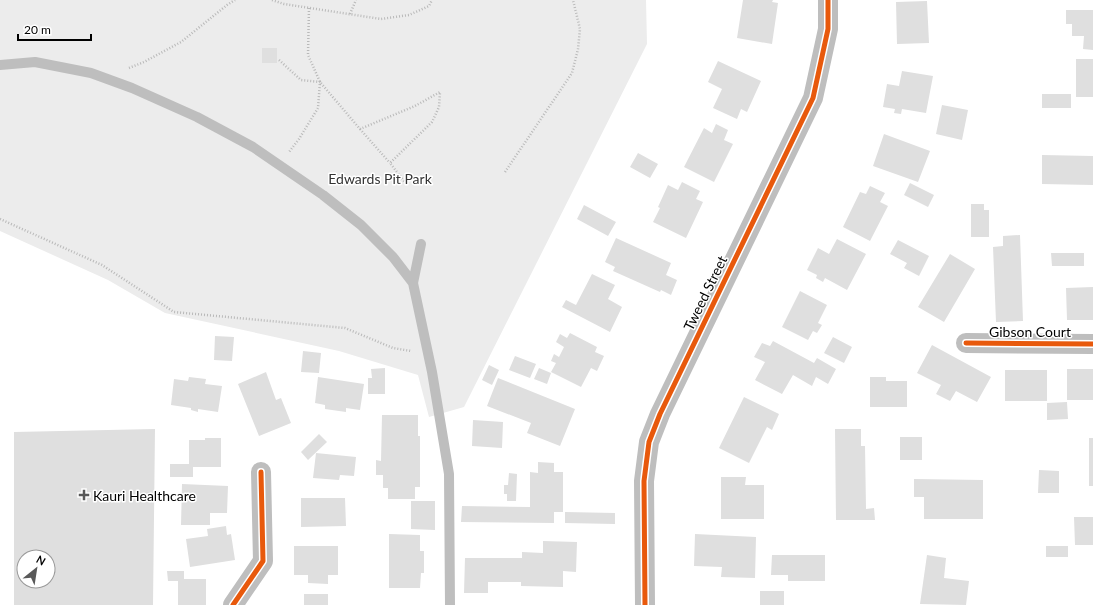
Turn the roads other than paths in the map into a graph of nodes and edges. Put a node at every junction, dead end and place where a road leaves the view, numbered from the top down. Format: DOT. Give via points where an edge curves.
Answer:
graph roads {
  1 [pos="828,0"];
  2 [pos="0,65"];
  3 [pos="421,244"];
  4 [pos="413,283"];
  5 [pos="966,343"];
  6 [pos="1093,344"];
  7 [pos="261,472"];
  8 [pos="233,605"];
  9 [pos="450,605"];
  10 [pos="645,605"];
  1 -- 10 [label="street, Tweed Street" via="828,29 813,98 660,414 649,442 644,481"];
  2 -- 4 [label="lane" via="35,62 91,73 197,117 253,147 323,195 361,225 393,257"];
  3 -- 4 [label="lane"];
  4 -- 9 [label="lane" via="449,474"];
  5 -- 6 [label="street, Gibson Court"];
  7 -- 8 [label="street" via="263,561"];
}
